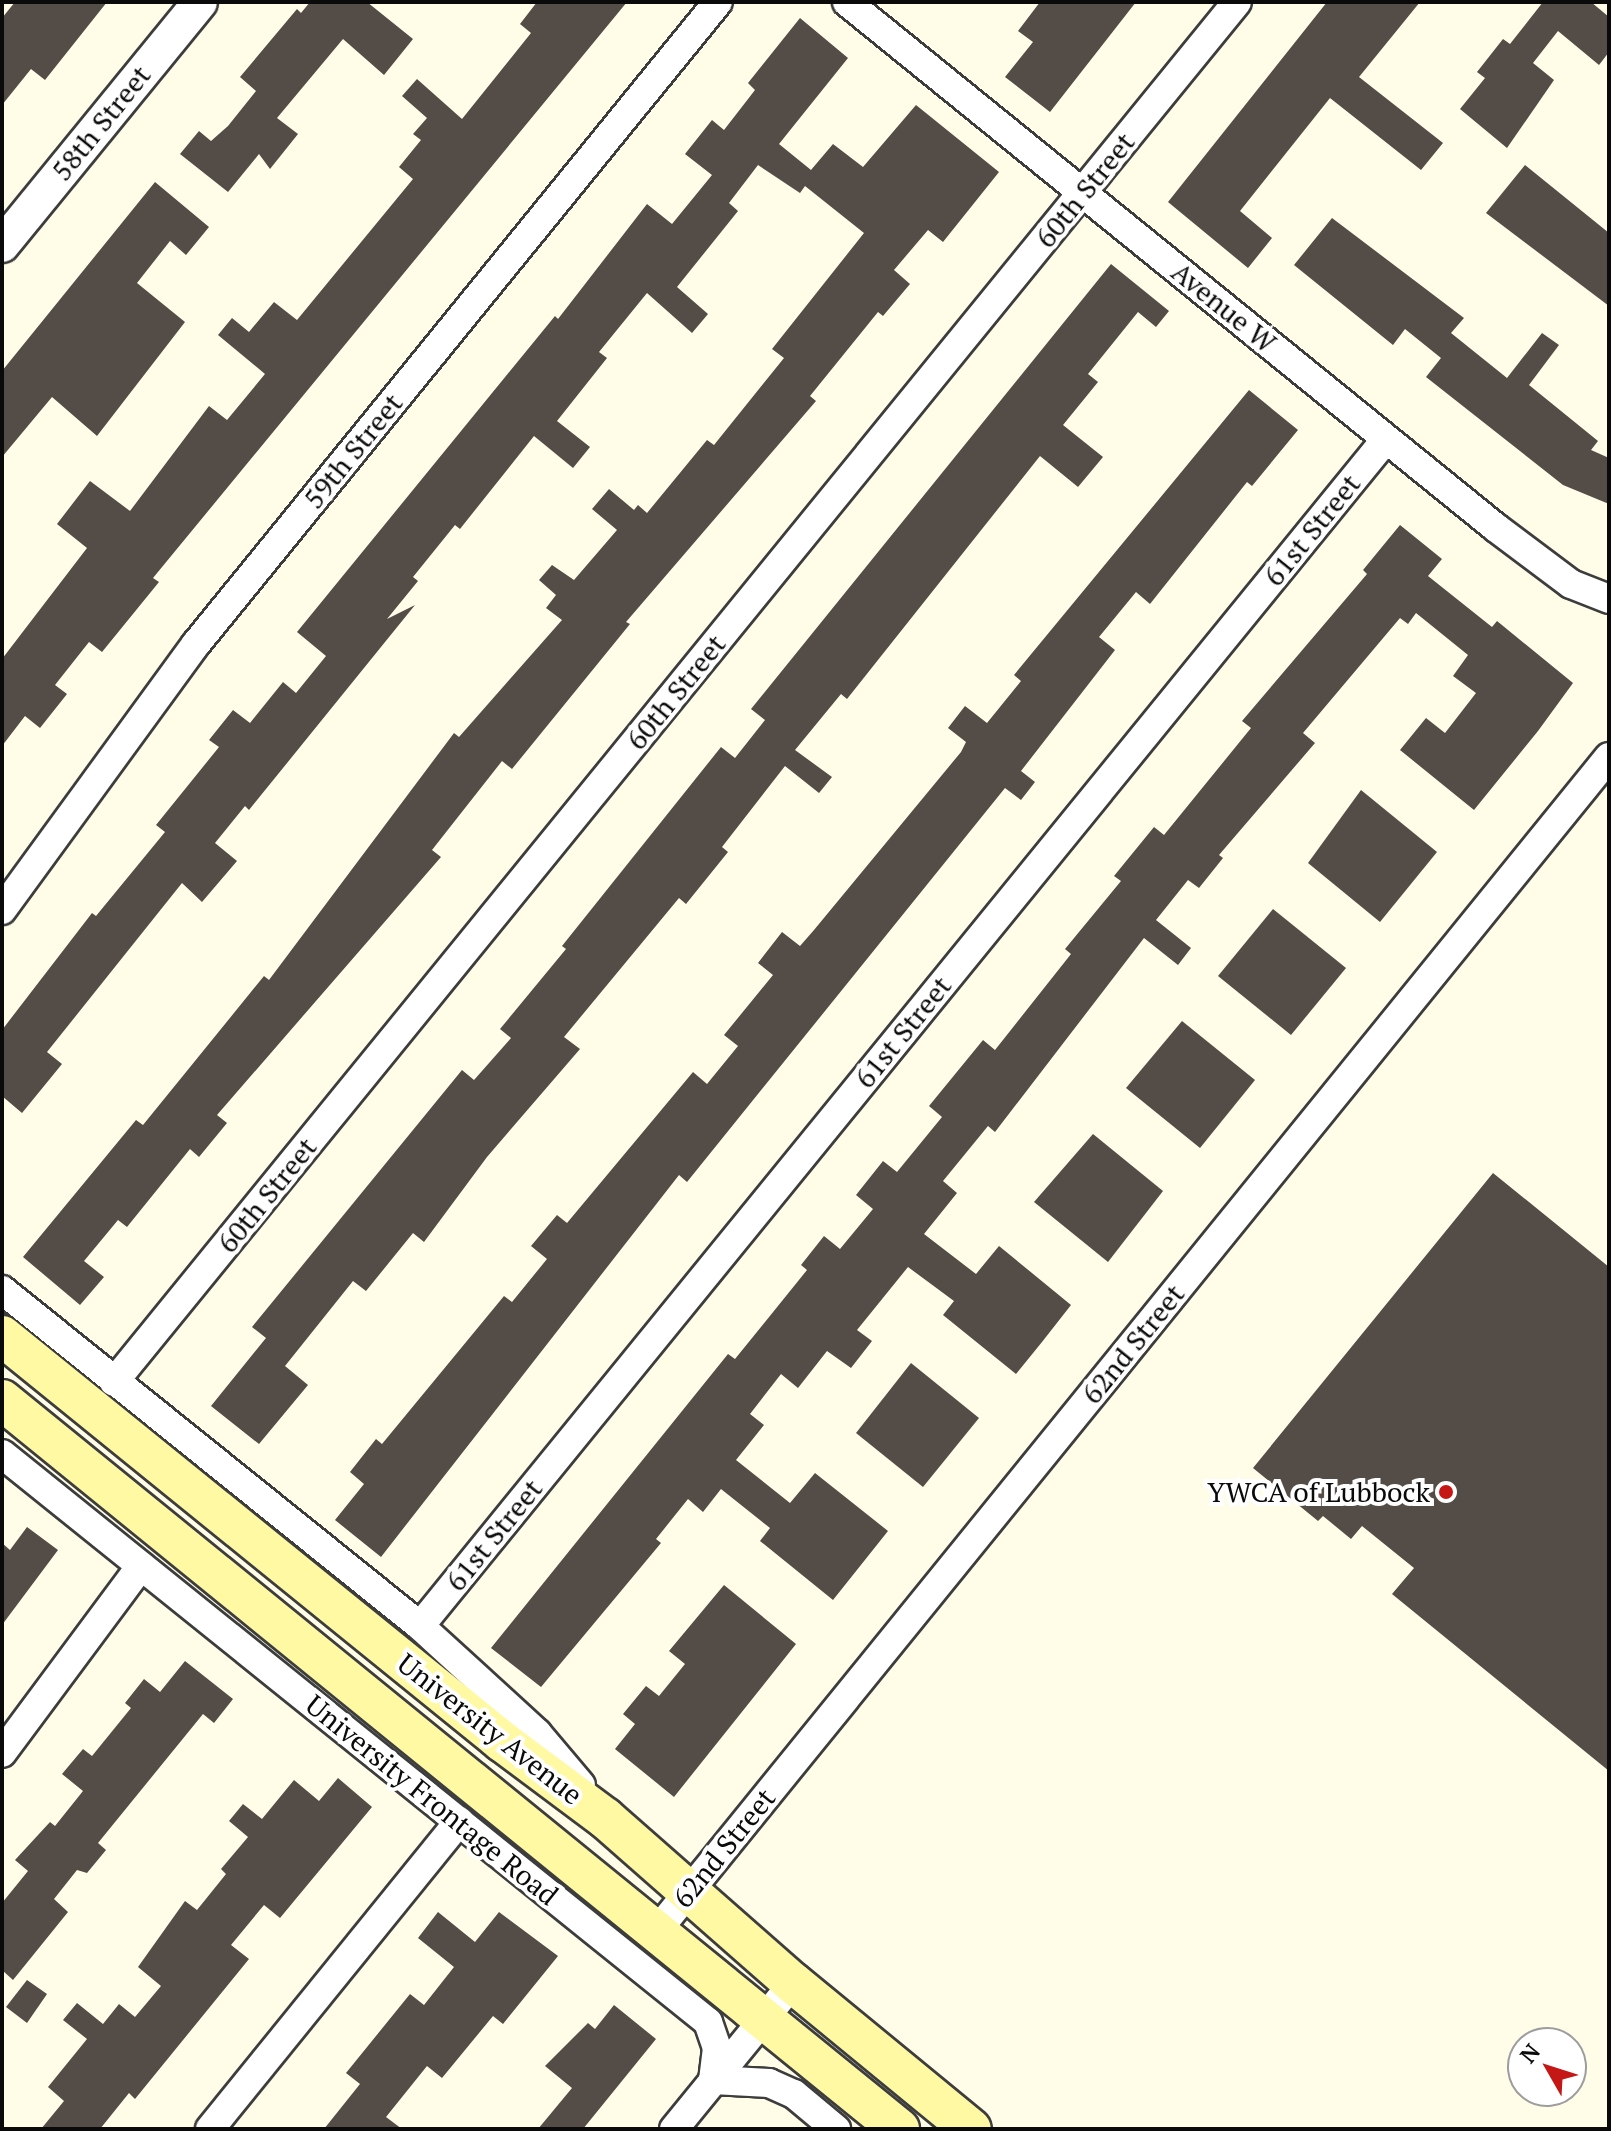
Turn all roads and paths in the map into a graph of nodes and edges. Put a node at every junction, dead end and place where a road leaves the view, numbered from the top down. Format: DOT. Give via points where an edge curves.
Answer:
graph roads {
  1 [pos="200,2"];
  2 [pos="718,2"];
  3 [pos="847,2"];
  4 [pos="1237,2"];
  5 [pos="1083,193"];
  6 [pos="2,245"];
  7 [pos="1386,439"];
  8 [pos="1609,599"];
  9 [pos="1609,757"];
  10 [pos="2,910"];
  11 [pos="2,1290"];
  12 [pos="2,1336"];
  13 [pos="114,1382"];
  14 [pos="2,1400"];
  15 [pos="2,1454"];
  16 [pos="141,1566"];
  17 [pos="420,1626"];
  18 [pos="2,1753"];
  19 [pos="605,1818"];
  20 [pos="459,1821"];
  21 [pos="687,1893"];
  22 [pos="656,1932"];
  23 [pos="793,1983"];
  24 [pos="764,2019"];
  25 [pos="713,2080"];
  26 [pos="210,2129"];
  27 [pos="674,2129"];
  28 [pos="836,2129"];
  29 [pos="899,2129"];
  30 [pos="971,2129"];
  1 -- 6 [label="street, 58th Street"];
  2 -- 10 [label="street, 59th Street" via="196,644"];
  3 -- 5 [label="street, Avenue W"];
  4 -- 5 [label="street, 60th Street"];
  5 -- 7 [label="street, Avenue W"];
  5 -- 13 [label="street, 60th Street"];
  7 -- 8 [label="street, Avenue W" via="1571,584"];
  7 -- 17 [label="street, 61st Street"];
  9 -- 21 [label="street, 62nd Street"];
  11 -- 13 [label="street"];
  12 -- 19 [label="main road, University Avenue" via="503,1742"];
  13 -- 17 [label="street"];
  14 -- 22 [label="main road, University Avenue"];
  15 -- 16 [label="street, University Frontage Road"];
  16 -- 18 [label="street"];
  16 -- 20 [label="street, University Frontage Road"];
  17 -- 19 [label="street" via="537,1733"];
  19 -- 21 [label="main road, University Avenue"];
  20 -- 25 [label="street, University Frontage Road" via="708,2022 717,2048"];
  20 -- 26 [label="street"];
  21 -- 22 [label="street, 62nd Street"];
  21 -- 23 [label="main road, University Avenue"];
  22 -- 24 [label="main road, University Avenue"];
  23 -- 24 [label="street"];
  23 -- 30 [label="main road, University Avenue"];
  24 -- 25 [label="street"];
  24 -- 29 [label="main road, University Avenue"];
  25 -- 27 [label="street"];
  25 -- 28 [label="street" via="769,2083 794,2094"];
}
